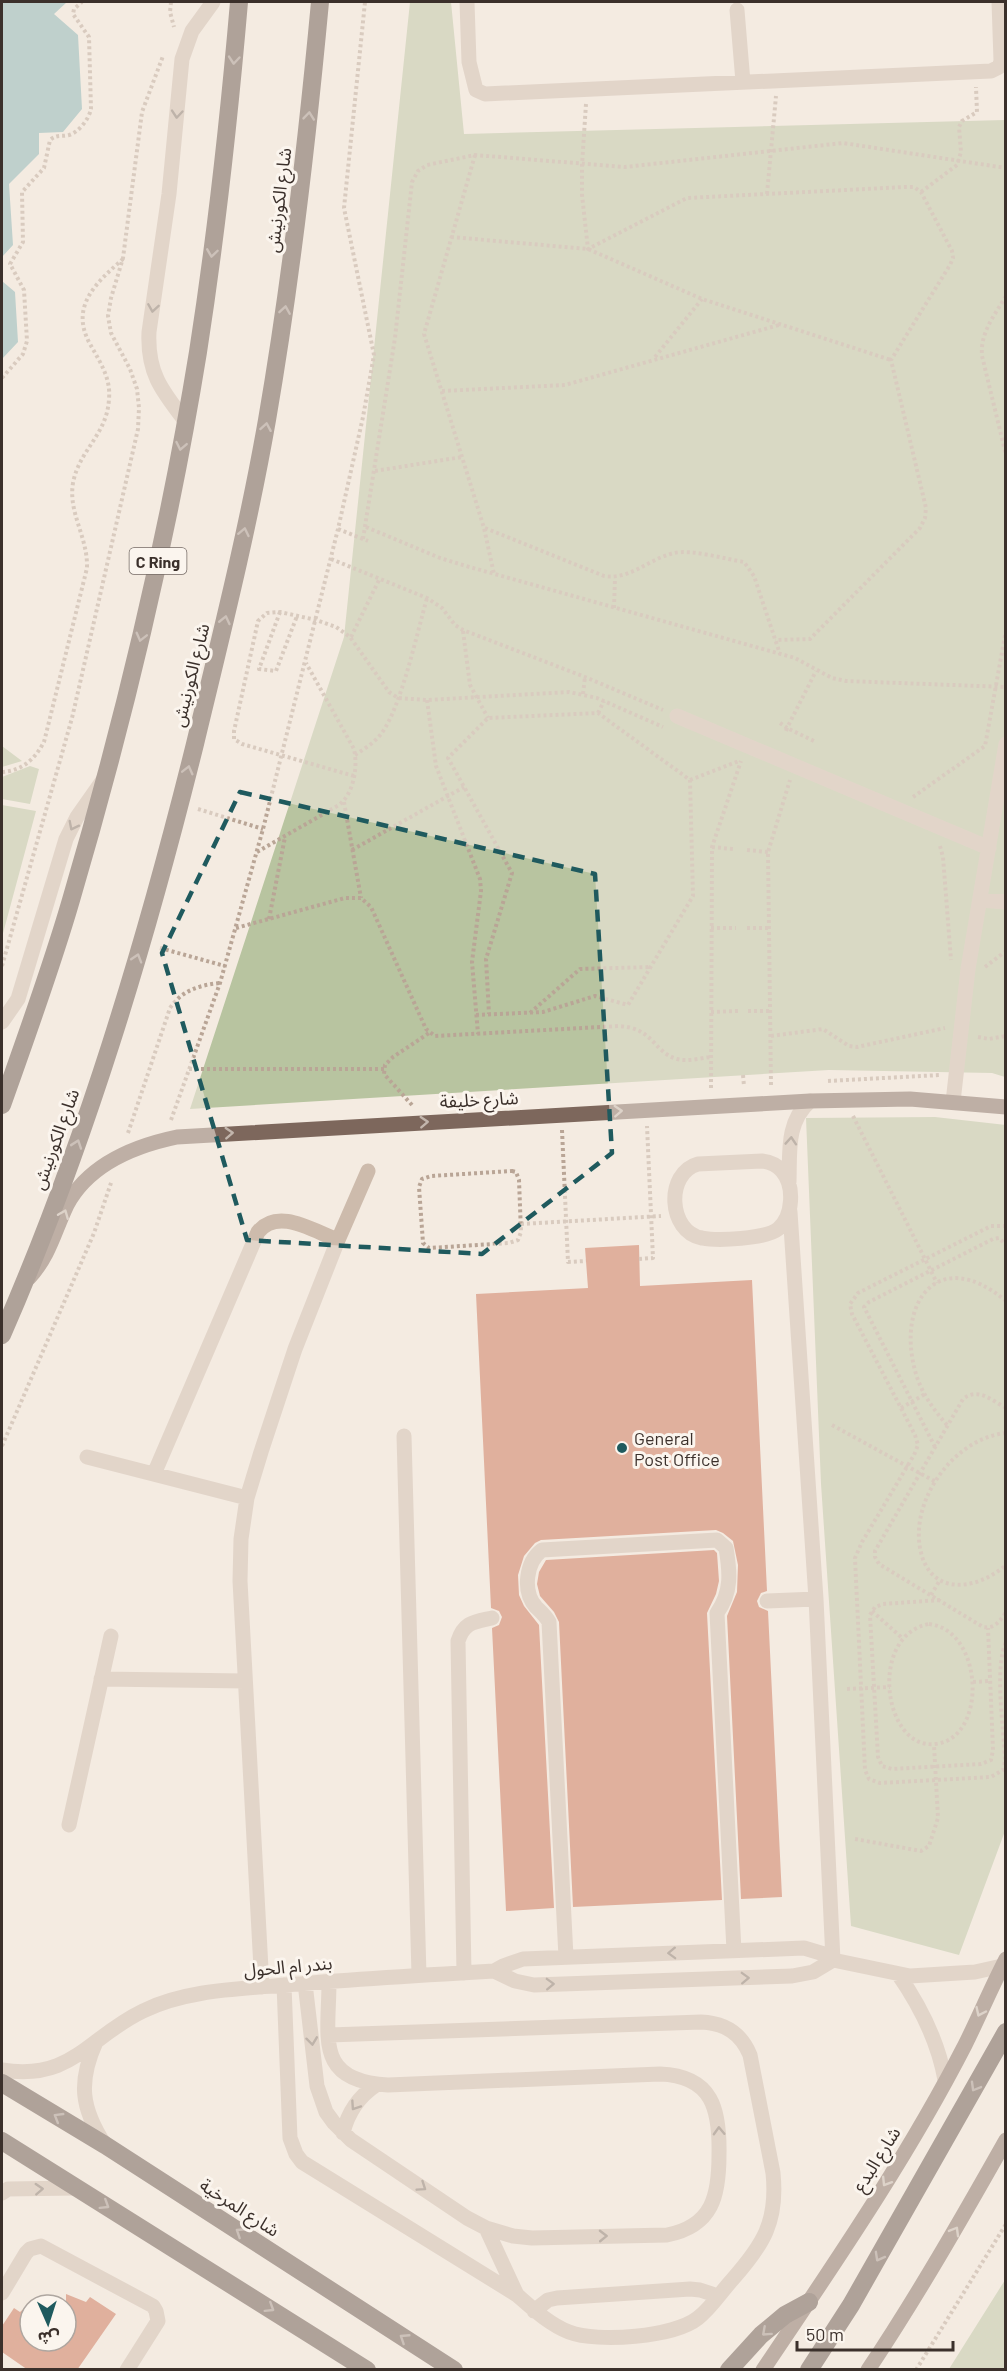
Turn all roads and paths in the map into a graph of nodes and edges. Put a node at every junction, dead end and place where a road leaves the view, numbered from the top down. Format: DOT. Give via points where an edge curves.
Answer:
graph roads {
  1 [pos="81,2"];
  2 [pos="171,2"];
  3 [pos="213,2"];
  4 [pos="239,2"];
  5 [pos="320,2"];
  6 [pos="365,2"];
  7 [pos="467,2"];
  8 [pos="999,2"];
  9 [pos="737,10"];
  10 [pos="178,20"];
  11 [pos="174,27"];
  12 [pos="171,36"];
  13 [pos="167,47"];
  14 [pos="975,71"];
  15 [pos="777,81"];
  16 [pos="743,82"];
  17 [pos="588,90"];
  18 [pos="771,151"];
  19 [pos="475,155"];
  20 [pos="959,159"];
  21 [pos="582,165"];
  22 [pos="1005,168"];
  23 [pos="921,192"];
  24 [pos="767,194"];
  25 [pos="452,237"];
  26 [pos="588,249"];
  27 [pos="123,258"];
  28 [pos="1005,296"];
  29 [pos="702,299"];
  30 [pos="779,324"];
  31 [pos="653,358"];
  32 [pos="891,360"];
  33 [pos="2,378"];
  34 [pos="442,391"];
  35 [pos="186,422"];
  36 [pos="1005,455"];
  37 [pos="462,458"];
  38 [pos="375,471"];
  39 [pos="366,527"];
  40 [pos="484,528"];
  41 [pos="338,529"];
  42 [pos="363,539"];
  43 [pos="368,541"];
  44 [pos="331,559"];
  45 [pos="494,574"];
  46 [pos="380,578"];
  47 [pos="615,578"];
  48 [pos="427,598"];
  49 [pos="614,608"];
  50 [pos="280,612"];
  51 [pos="297,616"];
  52 [pos="316,620"];
  53 [pos="463,630"];
  54 [pos="1005,630"];
  55 [pos="350,637"];
  56 [pos="775,640"];
  57 [pos="780,654"];
  58 [pos="305,663"];
  59 [pos="816,671"];
  60 [pos="585,677"];
  61 [pos="996,687"];
  62 [pos="1005,687"];
  63 [pos="583,694"];
  64 [pos="476,697"];
  65 [pos="398,698"];
  66 [pos="427,700"];
  67 [pos="604,701"];
  68 [pos="598,712"];
  69 [pos="488,718"];
  70 [pos="672,722"];
  71 [pos="780,723"];
  72 [pos="787,729"];
  73 [pos="816,742"];
  74 [pos="1005,744"];
  75 [pos="744,753"];
  76 [pos="355,755"];
  77 [pos="282,756"];
  78 [pos="731,756"];
  79 [pos="751,764"];
  80 [pos="2,772"];
  81 [pos="354,776"];
  82 [pos="780,776"];
  83 [pos="105,777"];
  84 [pos="690,780"];
  85 [pos="790,780"];
  86 [pos="800,785"];
  87 [pos="464,787"];
  88 [pos="447,796"];
  89 [pos="344,801"];
  90 [pos="180,803"];
  91 [pos="896,809"];
  92 [pos="263,829"];
  93 [pos="285,837"];
  94 [pos="935,841"];
  95 [pos="712,847"];
  96 [pos="989,848"];
  97 [pos="733,849"];
  98 [pos="352,850"];
  99 [pos="747,850"];
  100 [pos="257,852"];
  101 [pos="768,852"];
  102 [pos="361,898"];
  103 [pos="980,900"];
  104 [pos="1005,902"];
  105 [pos="269,919"];
  106 [pos="236,928"];
  107 [pos="711,928"];
  108 [pos="736,928"];
  109 [pos="747,928"];
  110 [pos="769,928"];
  111 [pos="142,943"];
  112 [pos="1005,951"];
  113 [pos="2,966"];
  114 [pos="225,966"];
  115 [pos="651,967"];
  116 [pos="968,969"];
  117 [pos="220,983"];
  118 [pos="738,1011"];
  119 [pos="748,1011"];
  120 [pos="770,1011"];
  121 [pos="530,1012"];
  122 [pos="711,1012"];
  123 [pos="489,1014"];
  124 [pos="476,1015"];
  125 [pos="2,1022"];
  126 [pos="960,1031"];
  127 [pos="429,1033"];
  128 [pos="478,1034"];
  129 [pos="771,1036"];
  130 [pos="1005,1036"];
  131 [pos="711,1057"];
  132 [pos="189,1069"];
  133 [pos="384,1070"];
  134 [pos="743,1075"];
  135 [pos="771,1085"];
  136 [pos="744,1086"];
  137 [pos="711,1088"];
  138 [pos="844,1100"];
  139 [pos="810,1101"];
  140 [pos="953,1102"];
  141 [pos="2,1105"];
  142 [pos="411,1105"];
  143 [pos="1005,1107"];
  144 [pos="647,1109"];
  145 [pos="561,1114"];
  146 [pos="132,1121"];
  147 [pos="170,1123"];
  148 [pos="368,1171"];
  149 [pos="789,1188"];
  150 [pos="790,1212"];
  151 [pos="677,1215"];
  152 [pos="651,1217"];
  153 [pos="566,1221"];
  154 [pos="520,1224"];
  155 [pos="1005,1226"];
  156 [pos="94,1233"];
  157 [pos="338,1240"];
  158 [pos="1005,1245"];
  159 [pos="639,1259"];
  160 [pos="926,1259"];
  161 [pos="586,1261"];
  162 [pos="932,1271"];
  163 [pos="25,1282"];
  164 [pos="938,1282"];
  165 [pos="1005,1301"];
  166 [pos="2,1335"];
  167 [pos="925,1394"];
  168 [pos="912,1401"];
  169 [pos="901,1408"];
  170 [pos="1005,1408"];
  171 [pos="832,1425"];
  172 [pos="948,1425"];
  173 [pos="1005,1433"];
  174 [pos="404,1436"];
  175 [pos="2,1446"];
  176 [pos="935,1447"];
  177 [pos="87,1457"];
  178 [pos="908,1466"];
  179 [pos="920,1473"];
  180 [pos="154,1474"];
  181 [pos="936,1482"];
  182 [pos="247,1498"];
  183 [pos="1005,1565"];
  184 [pos="940,1580"];
  185 [pos="932,1595"];
  186 [pos="816,1599"];
  187 [pos="940,1600"];
  188 [pos="767,1601"];
  189 [pos="872,1611"];
  190 [pos="1005,1612"];
  191 [pos="492,1618"];
  192 [pos="988,1628"];
  193 [pos="111,1636"];
  194 [pos="902,1638"];
  195 [pos="1005,1642"];
  196 [pos="101,1679"];
  197 [pos="245,1681"];
  198 [pos="990,1681"];
  199 [pos="973,1682"];
  200 [pos="890,1687"];
  201 [pos="861,1688"];
  202 [pos="874,1688"];
  203 [pos="847,1689"];
  204 [pos="934,1745"];
  205 [pos="935,1767"];
  206 [pos="936,1780"];
  207 [pos="69,1825"];
  208 [pos="855,1839"];
  209 [pos="734,1951"];
  210 [pos="566,1958"];
  211 [pos="833,1960"];
  212 [pos="1004,1963"];
  213 [pos="494,1971"];
  214 [pos="464,1973"];
  215 [pos="898,1974"];
  216 [pos="419,1975"];
  217 [pos="330,1982"];
  218 [pos="305,1983"];
  219 [pos="284,1985"];
  220 [pos="262,1987"];
  221 [pos="1005,2032"];
  222 [pos="329,2035"];
  223 [pos="96,2042"];
  224 [pos="2,2070"];
  225 [pos="945,2080"];
  226 [pos="2,2083"];
  227 [pos="376,2085"];
  228 [pos="343,2133"];
  229 [pos="1005,2140"];
  230 [pos="2,2141"];
  231 [pos="105,2145"];
  232 [pos="77,2188"];
  233 [pos="2,2193"];
  234 [pos="1005,2224"];
  235 [pos="486,2228"];
  236 [pos="6,2274"];
  237 [pos="2,2293"];
  238 [pos="517,2295"];
  239 [pos="718,2296"];
  240 [pos="809,2302"];
  241 [pos="534,2311"];
  242 [pos="127,2370"];
  243 [pos="367,2370"];
  244 [pos="454,2370"];
  245 [pos="729,2370"];
  246 [pos="763,2370"];
  247 [pos="809,2370"];
  248 [pos="868,2370"];
  249 [pos="916,2370"];
  1 -- 33 [label="path" via="73,14 89,37 91,109 88,118 72,134 50,140 44,168 22,192 23,242 10,264 24,290 27,341 23,354"];
  2 -- 11 [label="path"];
  3 -- 35 [label="street, one-way" via="192,31 182,59 169,194 149,332 148,349 158,385"];
  4 -- 35 [label="highway, C Ring, one-way" via="223,173"];
  90 -- 5 [label="highway, شارع الكورنيش, one-way" via="230,599 267,421 298,217"];
  6 -- 41 [label="path" via="344,208 374,355"];
  7 -- 17 [label="street" via="469,62 473,83 480,93"];
  8 -- 14 [label="street" via="1001,63 993,70"];
  9 -- 16 [label="street"];
  10 -- 11 [label="path"];
  11 -- 12 [label="path"];
  13 -- 27 [label="path" via="142,112"];
  14 -- 15 [label="street"];
  14 -- 20 [label="path" via="977,112 962,121"];
  15 -- 16 [label="street"];
  15 -- 18 [label="path"];
  16 -- 17 [label="street"];
  17 -- 21 [label="path"];
  18 -- 20 [label="path" via="843,143"];
  18 -- 21 [label="path" via="652,166"];
  18 -- 24 [label="path"];
  19 -- 21 [label="path"];
  19 -- 25 [label="path"];
  19 -- 38 [label="path" via="428,165 418,171 412,182"];
  20 -- 22 [label="path"];
  20 -- 23 [label="path" via="952,170"];
  21 -- 26 [label="path"];
  23 -- 24 [label="path" via="905,187"];
  23 -- 32 [label="path" via="952,258"];
  24 -- 26 [label="path" via="687,198"];
  25 -- 26 [label="path"];
  25 -- 34 [label="path" via="424,334"];
  26 -- 29 [label="path"];
  27 -- 80 [label="path" via="96,282 84,310 85,332 103,366 110,396 104,424 82,458 73,481 72,506 86,544 87,568 44,742 26,764"];
  27 -- 113 [label="path" via="108,316 111,333 137,388 138,429 72,718"];
  28 -- 36 [label="path" via="981,343"];
  29 -- 30 [label="path"];
  29 -- 31 [label="path"];
  30 -- 31 [label="path"];
  30 -- 32 [label="path"];
  31 -- 34 [label="path" via="566,385"];
  32 -- 56 [label="path" via="926,508 925,518 920,528 810,639"];
  34 -- 37 [label="path"];
  35 -- 83 [label="highway, C Ring, one-way" via="146,614"];
  37 -- 38 [label="path"];
  37 -- 40 [label="path"];
  38 -- 39 [label="path"];
  39 -- 42 [label="path"];
  39 -- 45 [label="path" via="440,558"];
  40 -- 45 [label="path"];
  40 -- 47 [label="path"];
  41 -- 42 [label="path"];
  41 -- 44 [label="path"];
  42 -- 43 [label="path"];
  44 -- 46 [label="path"];
  44 -- 52 [label="path"];
  45 -- 49 [label="path"];
  46 -- 48 [label="path"];
  46 -- 55 [label="path"];
  47 -- 49 [label="path"];
  47 -- 56 [label="path" via="673,553 744,562 754,576"];
  48 -- 53 [label="path"];
  48 -- 65 [label="path"];
  49 -- 57 [label="path"];
  50 -- 51 [label="path"];
  50 -- 51 [label="path" via="258,669 276,672"];
  50 -- 77 [label="path" via="267,613 258,621 233,735 237,743"];
  51 -- 52 [label="path"];
  52 -- 55 [label="path"];
  52 -- 58 [label="path"];
  53 -- 60 [label="path"];
  53 -- 64 [label="path" via="467,671"];
  54 -- 61 [label="path"];
  55 -- 65 [label="path" via="389,692"];
  56 -- 57 [label="path"];
  57 -- 59 [label="path"];
  58 -- 76 [label="path"];
  58 -- 77 [label="path"];
  59 -- 61 [label="path" via="846,681"];
  59 -- 72 [label="path"];
  60 -- 63 [label="path"];
  60 -- 70 [label="path"];
  61 -- 62 [label="path"];
  61 -- 91 [label="path" via="985,746"];
  63 -- 64 [label="path"];
  63 -- 67 [label="path"];
  64 -- 66 [label="path"];
  64 -- 69 [label="path"];
  65 -- 66 [label="path"];
  65 -- 76 [label="path" via="381,734"];
  66 -- 88 [label="path" via="436,766"];
  67 -- 68 [label="path"];
  67 -- 70 [label="path"];
  68 -- 69 [label="path"];
  68 -- 84 [label="path"];
  69 -- 87 [label="path" via="448,758"];
  70 -- 75 [label="street"];
  71 -- 72 [label="path"];
  72 -- 73 [label="path"];
  74 -- 96 [label="street"];
  75 -- 78 [label="path"];
  75 -- 79 [label="path"];
  75 -- 84 [label="path"];
  75 -- 91 [label="street"];
  75 -- 95 [label="path"];
  76 -- 81 [label="path"];
  77 -- 81 [label="path"];
  77 -- 92 [label="path"];
  81 -- 89 [label="path"];
  82 -- 85 [label="path"];
  83 -- 125 [label="street, one-way" via="66,839 18,999"];
  83 -- 141 [label="highway, C Ring" via="71,902"];
  84 -- 115 [label="path" via="693,896"];
  85 -- 86 [label="path"];
  85 -- 101 [label="path"];
  87 -- 88 [label="path"];
  87 -- 123 [label="path" via="512,873 486,959"];
  88 -- 98 [label="path"];
  88 -- 124 [label="path" via="480,879 472,962"];
  89 -- 93 [label="path"];
  89 -- 98 [label="path"];
  90 -- 92 [label="path"];
  90 -- 111 [label="highway, شارع الكورنيش"];
  91 -- 96 [label="street"];
  92 -- 100 [label="path"];
  93 -- 100 [label="path"];
  93 -- 105 [label="path"];
  94 -- 116 [label="path" via="943,857 951,960"];
  95 -- 97 [label="path"];
  95 -- 107 [label="path"];
  96 -- 103 [label="street"];
  98 -- 102 [label="path"];
  99 -- 101 [label="path"];
  100 -- 106 [label="path"];
  101 -- 110 [label="path"];
  102 -- 105 [label="path" via="345,898"];
  102 -- 127 [label="path" via="371,907"];
  103 -- 104 [label="street"];
  103 -- 116 [label="street"];
  105 -- 106 [label="path"];
  106 -- 114 [label="path"];
  107 -- 108 [label="path"];
  107 -- 122 [label="path"];
  109 -- 110 [label="path"];
  110 -- 120 [label="path"];
  111 -- 114 [label="path"];
  163 -- 111 [label="highway, شارع الكورنيش, one-way" via="106,1060"];
  112 -- 116 [label="path" via="983,969"];
  114 -- 117 [label="path"];
  115 -- 121 [label="path" via="580,969"];
  115 -- 121 [label="path" via="628,1005 595,996 543,1012"];
  116 -- 126 [label="street"];
  117 -- 132 [label="path"];
  117 -- 146 [label="path" via="182,994 170,1008"];
  118 -- 122 [label="path"];
  119 -- 120 [label="path"];
  120 -- 129 [label="path"];
  121 -- 123 [label="path"];
  122 -- 131 [label="path"];
  123 -- 124 [label="path"];
  124 -- 128 [label="path"];
  126 -- 129 [label="path" via="938,1029 857,1047 823,1029"];
  126 -- 130 [label="path" via="983,1038"];
  126 -- 140 [label="street"];
  127 -- 128 [label="path" via="443,1037"];
  127 -- 133 [label="path" via="393,1057"];
  128 -- 131 [label="path" via="632,1027 678,1060"];
  129 -- 135 [label="path"];
  131 -- 137 [label="path"];
  132 -- 133 [label="path"];
  132 -- 147 [label="path"];
  133 -- 142 [label="path"];
  134 -- 136 [label="path"];
  138 -- 139 [label="main road, شارع خليفة"];
  138 -- 140 [label="main road, شارع خليفة"];
  138 -- 160 [label="path"];
  139 -- 144 [label="main road, شارع خليفة"];
  149 -- 139 [label="street, one-way" via="791,1132 798,1114"];
  140 -- 143 [label="main road, شارع خليفة"];
  145 -- 144 [label="main road, شارع خليفة, one-way"];
  144 -- 152 [label="path"];
  145 -- 153 [label="path"];
  163 -- 145 [label="main road, شارع خليفة, one-way" via="47,1255 68,1205 91,1176 121,1154 157,1141 197,1135"];
  148 -- 157 [label="street"];
  149 -- 150 [label="street"];
  149 -- 151 [label="street" via="783,1171 770,1163 698,1164 688,1168 681,1178 675,1200"];
  150 -- 151 [label="street" via="780,1228 765,1236 703,1239 688,1232"];
  150 -- 186 [label="street"];
  151 -- 152 [label="path"];
  152 -- 153 [label="path"];
  152 -- 159 [label="path" via="653,1258"];
  153 -- 154 [label="path"];
  153 -- 161 [label="path" via="568,1262"];
  154 -- 154 [label="path" via="520,1236 514,1242 429,1248 422,1239 420,1183 431,1176 512,1171 518,1176"];
  155 -- 160 [label="path" via="991,1226"];
  156 -- 175 [label="path"];
  157 -- 180 [label="street" via="286,1221 270,1221 263,1226"];
  157 -- 182 [label="street" via="295,1349"];
  158 -- 162 [label="path" via="996,1238"];
  160 -- 162 [label="path"];
  160 -- 169 [label="path" via="858,1293 850,1304"];
  162 -- 164 [label="path"];
  162 -- 168 [label="path" via="864,1307"];
  163 -- 166 [label="highway, شارع الكورنيش"];
  164 -- 165 [label="path" via="966,1278 991,1289"];
  164 -- 167 [label="path" via="921,1296 912,1324 912,1354"];
  167 -- 168 [label="path"];
  167 -- 172 [label="path"];
  168 -- 169 [label="path"];
  168 -- 176 [label="path"];
  169 -- 178 [label="path" via="917,1440 917,1450"];
  170 -- 172 [label="path" via="983,1395 971,1394"];
  171 -- 178 [label="path"];
  172 -- 176 [label="path"];
  173 -- 181 [label="path" via="973,1443"];
  174 -- 216 [label="street"];
  176 -- 179 [label="path"];
  177 -- 180 [label="street"];
  178 -- 179 [label="path"];
  178 -- 201 [label="path" via="855,1558"];
  179 -- 181 [label="path"];
  179 -- 185 [label="path" via="877,1546 875,1557 879,1564"];
  180 -- 182 [label="street"];
  181 -- 184 [label="path" via="925,1505 919,1539 925,1564"];
  182 -- 197 [label="street" via="240,1581"];
  183 -- 184 [label="path" via="989,1578 967,1586"];
  184 -- 185 [label="path"];
  185 -- 187 [label="path"];
  186 -- 188 [label="street"];
  186 -- 211 [label="street"];
  187 -- 189 [label="path" via="883,1604"];
  187 -- 192 [label="path"];
  189 -- 194 [label="path"];
  189 -- 202 [label="path"];
  190 -- 192 [label="path" via="997,1624"];
  191 -- 214 [label="street" via="471,1623 461,1630 458,1641"];
  192 -- 198 [label="path"];
  193 -- 196 [label="street"];
  194 -- 199 [label="path" via="920,1625 945,1628 960,1642"];
  194 -- 200 [label="path" via="891,1665"];
  195 -- 206 [label="path" via="1000,1660 1003,1770 991,1777"];
  196 -- 197 [label="street"];
  196 -- 207 [label="street"];
  197 -- 220 [label="street"];
  198 -- 199 [label="path"];
  198 -- 205 [label="path" via="991,1760"];
  199 -- 204 [label="path" via="970,1708 959,1732"];
  200 -- 202 [label="path"];
  200 -- 204 [label="path" via="893,1708 903,1728 917,1741"];
  201 -- 202 [label="path"];
  201 -- 203 [label="path"];
  201 -- 206 [label="path" via="865,1770 869,1779 880,1783"];
  202 -- 205 [label="path" via="878,1757 882,1766"];
  204 -- 205 [label="path"];
  205 -- 206 [label="path"];
  206 -- 208 [label="path" via="938,1818 929,1846 921,1851"];
  209 -- 210 [label="street, بندر ام الحول, one-way"];
  209 -- 210 [label="street" via="717,1613 730,1588 726,1548 717,1540 542,1550 532,1557 527,1572 529,1589 535,1606 549,1622"];
  209 -- 211 [label="street, بندر ام الحول" via="804,1948"];
  210 -- 213 [label="street, بندر ام الحول" via="523,1959"];
  213 -- 211 [label="street, بندر ام الحول, one-way" via="534,1985 780,1977 813,1972"];
  211 -- 215 [label="street, بندر ام الحول"];
  212 -- 215 [label="street, بندر ام الحول" via="948,1975"];
  212 -- 225 [label="main road, شارع البدع, one-way"];
  213 -- 214 [label="street, بندر ام الحول"];
  214 -- 216 [label="street, بندر ام الحول"];
  215 -- 225 [label="street" via="922,2012 936,2044"];
  216 -- 217 [label="street, بندر ام الحول"];
  217 -- 218 [label="street, بندر ام الحول"];
  217 -- 222 [label="street"];
  218 -- 219 [label="street, بندر ام الحول"];
  218 -- 228 [label="street, one-way" via="317,2086 326,2112"];
  219 -- 220 [label="street, بندر ام الحول"];
  219 -- 238 [label="street" via="290,2138 302,2162"];
  220 -- 223 [label="street, بندر ام الحول" via="171,2000 143,2010"];
  221 -- 247 [label="highway, one-way" via="865,2281"];
  222 -- 227 [label="street" via="331,2059 340,2070"];
  222 -- 239 [label="street" via="701,2022 734,2032 750,2055 773,2173 774,2202 762,2243"];
  223 -- 224 [label="street, بندر ام الحول" via="69,2060 42,2071"];
  223 -- 231 [label="street" via="86,2070 84,2093 88,2114"];
  225 -- 240 [label="main road, شارع البدع, one-way" via="912,2140"];
  231 -- 226 [label="highway, شارع المرخية, one-way"];
  227 -- 228 [label="street, one-way" via="357,2100"];
  235 -- 227 [label="street, one-way" via="532,2238 667,2235 686,2230 703,2218 718,2190 720,2126 715,2106 703,2089 671,2074"];
  228 -- 235 [label="street, one-way"];
  248 -- 229 [label="main road, one-way" via="913,2302"];
  230 -- 232 [label="highway"];
  244 -- 231 [label="highway, شارع المرخية, one-way"];
  233 -- 232 [label="street, one-way" via="8,2189"];
  232 -- 243 [label="highway, one-way"];
  234 -- 249 [label="path"];
  235 -- 238 [label="street"];
  236 -- 237 [label="street"];
  236 -- 242 [label="street" via="30,2249 41,2246 153,2306 158,2321"];
  238 -- 241 [label="street"];
  239 -- 241 [label="street" via="690,2289 557,2298"];
  239 -- 241 [label="street" via="689,2324 646,2335 581,2336"];
  240 -- 245 [label="highway, one-way" via="761,2335"];
  240 -- 246 [label="main road, شارع البدع"];
}
